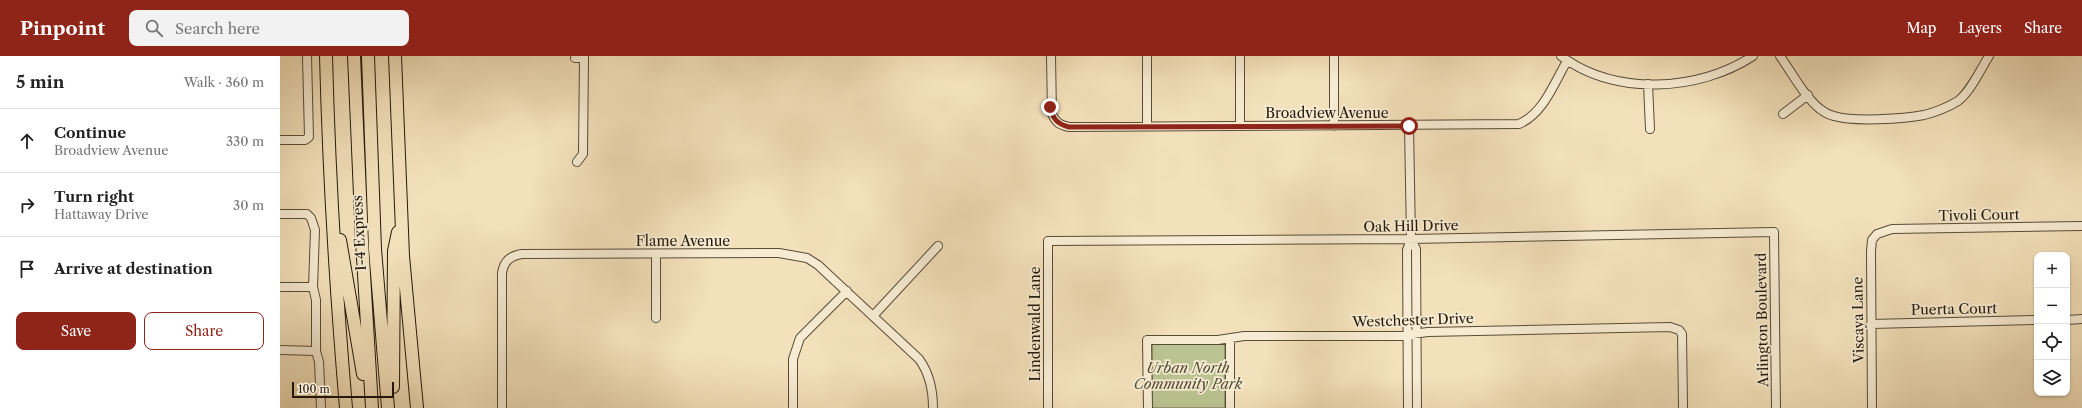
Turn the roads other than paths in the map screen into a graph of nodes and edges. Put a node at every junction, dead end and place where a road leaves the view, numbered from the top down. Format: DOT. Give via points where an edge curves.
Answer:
graph roads {
  1 [pos="307,56"];
  2 [pos="326,56"];
  3 [pos="354,56"];
  4 [pos="368,56"];
  5 [pos="395,56"];
  6 [pos="1051,56"];
  7 [pos="1147,56"];
  8 [pos="1240,56"];
  9 [pos="1334,56"];
  10 [pos="1753,56"];
  11 [pos="1780,56"];
  12 [pos="1989,56"];
  13 [pos="584,57"];
  14 [pos="575,58"];
  15 [pos="1564,58"];
  16 [pos="1648,84"];
  17 [pos="1808,95"];
  18 [pos="1783,114"];
  19 [pos="1147,126"];
  20 [pos="1240,126"];
  21 [pos="1334,126"];
  22 [pos="1409,126"];
  23 [pos="1650,129"];
  24 [pos="280,140"];
  25 [pos="577,162"];
  26 [pos="330,186"];
  27 [pos="401,213"];
  28 [pos="280,214"];
  29 [pos="2082,226"];
  30 [pos="1774,232"];
  31 [pos="1876,234"];
  32 [pos="1411,239"];
  33 [pos="1048,241"];
  34 [pos="938,246"];
  35 [pos="656,254"];
  36 [pos="280,287"];
  37 [pos="313,287"];
  38 [pos="848,291"];
  39 [pos="873,316"];
  40 [pos="656,318"];
  41 [pos="2082,319"];
  42 [pos="2034,320"];
  43 [pos="2070,320"];
  44 [pos="1871,324"];
  45 [pos="1413,334"];
  46 [pos="1230,338"];
  47 [pos="280,350"];
  48 [pos="316,351"];
  49 [pos="320,408"];
  50 [pos="346,408"];
  51 [pos="371,408"];
  52 [pos="388,408"];
  53 [pos="393,408"];
  54 [pos="417,408"];
  55 [pos="502,408"];
  56 [pos="793,408"];
  57 [pos="933,408"];
  58 [pos="1048,408"];
  59 [pos="1148,408"];
  60 [pos="1230,408"];
  61 [pos="1408,408"];
  62 [pos="1418,408"];
  63 [pos="1683,408"];
  64 [pos="1776,408"];
  65 [pos="1872,408"];
  1 -- 24 [label="street" via="309,137 305,140"];
  2 -- 26 [label="highway"];
  3 -- 51 [label="highway, I-4 Express"];
  4 -- 52 [label="highway, I-4 Express" via="375,249"];
  5 -- 27 [label="highway"];
  6 -- 19 [label="street, Broadview Avenue" via="1050,107 1056,121 1061,125"];
  7 -- 19 [label="street"];
  8 -- 20 [label="street"];
  9 -- 21 [label="street"];
  10 -- 16 [label="street" via="1722,72 1699,80 1677,84"];
  11 -- 17 [label="street"];
  12 -- 17 [label="street" via="1959,100 1946,108 1925,115 1855,118 1832,116 1820,109"];
  13 -- 14 [label="street"];
  13 -- 25 [label="street" via="583,154"];
  15 -- 16 [label="street" via="1608,79"];
  15 -- 22 [label="street, Broadview Avenue" via="1538,111 1519,124"];
  16 -- 23 [label="street"];
  17 -- 18 [label="street"];
  19 -- 20 [label="street, Broadview Avenue"];
  20 -- 21 [label="street, Broadview Avenue"];
  21 -- 22 [label="street, Broadview Avenue"];
  22 -- 32 [label="street"];
  26 -- 50 [label="highway"];
  26 -- 51 [label="highway"];
  27 -- 53 [label="highway" via="394,251"];
  27 -- 54 [label="highway"];
  28 -- 37 [label="street" via="307,214 311,218 315,230"];
  29 -- 31 [label="street, Tivoli Court" via="1892,229"];
  30 -- 32 [label="street, Oak Hill Drive"];
  30 -- 64 [label="street, Arlington Boulevard"];
  31 -- 44 [label="street, Viscaya Lane" via="1870,251"];
  32 -- 33 [label="street, Oak Hill Drive"];
  32 -- 45 [label="street" via="1407,250"];
  33 -- 58 [label="street, Lindenwald Lane"];
  34 -- 39 [label="street"];
  35 -- 38 [label="street, Flame Avenue" via="796,255 818,265"];
  35 -- 40 [label="street"];
  35 -- 55 [label="street, Flame Avenue" via="522,254 508,259 502,273"];
  36 -- 37 [label="street"];
  37 -- 48 [label="street" via="316,300"];
  38 -- 39 [label="street, Flame Avenue"];
  38 -- 56 [label="street" via="800,338 793,359"];
  39 -- 57 [label="street, Flame Avenue" via="919,359 926,369 931,382"];
  41 -- 43 [label="street"];
  42 -- 44 [label="street, Puerta Court"];
  44 -- 65 [label="street, Viscaya Lane"];
  45 -- 46 [label="street, Westchester Drive"];
  45 -- 61 [label="street"];
  45 -- 62 [label="street"];
  45 -- 63 [label="street, Westchester Drive" via="1670,328 1679,330 1682,337"];
  46 -- 59 [label="street, Westchester Drive" via="1147,340"];
  46 -- 60 [label="street"];
  47 -- 48 [label="street"];
  48 -- 49 [label="street" via="319,362"];
}
